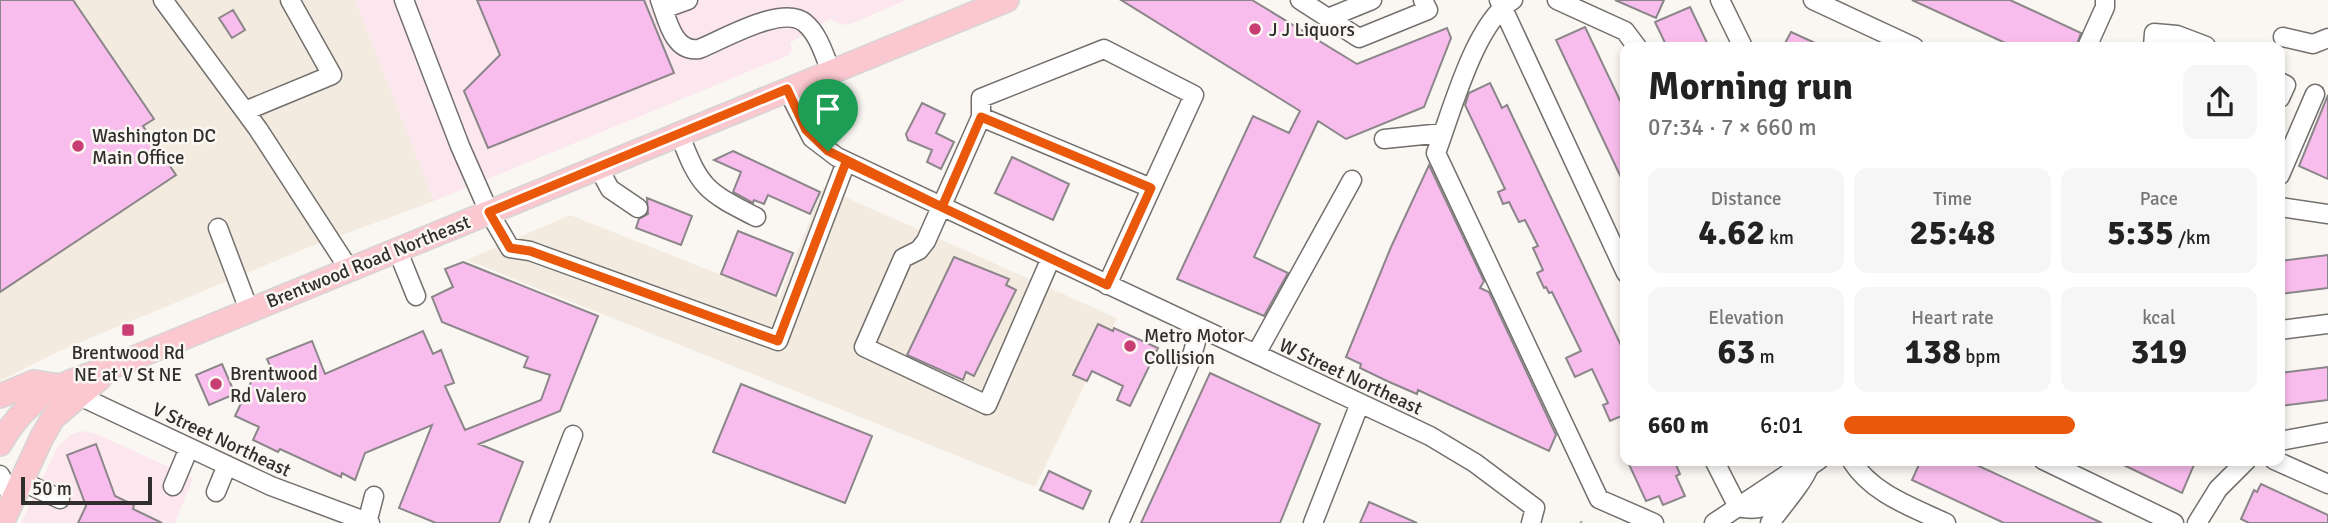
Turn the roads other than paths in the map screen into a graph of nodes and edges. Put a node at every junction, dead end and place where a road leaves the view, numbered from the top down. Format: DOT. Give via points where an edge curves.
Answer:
graph roads {
  1 [pos="163,0"];
  2 [pos="290,0"];
  3 [pos="404,0"];
  4 [pos="688,0"];
  5 [pos="1007,0"];
  6 [pos="1300,0"];
  7 [pos="1372,0"];
  8 [pos="1423,0"];
  9 [pos="1557,0"];
  10 [pos="1720,0"];
  11 [pos="1813,0"];
  12 [pos="2105,0"];
  13 [pos="1505,2"];
  14 [pos="662,5"];
  15 [pos="1328,18"];
  16 [pos="2283,37"];
  17 [pos="2328,38"];
  18 [pos="1633,42"];
  19 [pos="1741,42"];
  20 [pos="1903,42"];
  21 [pos="2089,42"];
  22 [pos="2153,42"];
  23 [pos="2194,42"];
  24 [pos="831,71"];
  25 [pos="787,89"];
  26 [pos="2315,94"];
  27 [pos="245,111"];
  28 [pos="981,117"];
  29 [pos="1443,133"];
  30 [pos="679,134"];
  31 [pos="1384,139"];
  32 [pos="846,162"];
  33 [pos="2285,163"];
  34 [pos="597,167"];
  35 [pos="1352,180"];
  36 [pos="1151,188"];
  37 [pos="942,207"];
  38 [pos="638,208"];
  39 [pos="2285,208"];
  40 [pos="489,212"];
  41 [pos="2328,214"];
  42 [pos="757,217"];
  43 [pos="218,228"];
  44 [pos="397,249"];
  45 [pos="1051,258"];
  46 [pos="1620,260"];
  47 [pos="349,269"];
  48 [pos="1107,285"];
  49 [pos="415,296"];
  50 [pos="249,310"];
  51 [pos="2328,324"];
  52 [pos="1200,328"];
  53 [pos="2285,329"];
  54 [pos="1256,354"];
  55 [pos="69,391"];
  56 [pos="0,396"];
  57 [pos="1360,403"];
  58 [pos="2328,432"];
  59 [pos="573,435"];
  60 [pos="2285,440"];
  61 [pos="0,444"];
  62 [pos="189,448"];
  63 [pos="227,465"];
  64 [pos="2285,465"];
  65 [pos="1717,466"];
  66 [pos="1803,466"];
  67 [pos="1813,466"];
  68 [pos="1855,466"];
  69 [pos="2055,466"];
  70 [pos="2236,466"];
  71 [pos="2328,484"];
  72 [pos="11,485"];
  73 [pos="173,485"];
  74 [pos="1794,489"];
  75 [pos="216,492"];
  76 [pos="374,496"];
  77 [pos="60,499"];
  78 [pos="1738,507"];
  79 [pos="1533,515"];
  80 [pos="2,523"];
  81 [pos="368,523"];
  82 [pos="538,523"];
  83 [pos="1119,523"];
  84 [pos="1313,523"];
  85 [pos="1654,523"];
  86 [pos="1714,523"];
  87 [pos="1770,523"];
  88 [pos="1946,523"];
  89 [pos="2174,523"];
  90 [pos="2197,523"];
  1 -- 27 [label="street"];
  2 -- 27 [label="street" via="332,75"];
  3 -- 40 [label="street"];
  4 -- 14 [label="street"];
  5 -- 24 [label="main road, Brentwood Road Northeast"];
  6 -- 15 [label="street"];
  7 -- 15 [label="street"];
  8 -- 15 [label="street" via="1428,10 1359,38"];
  9 -- 18 [label="street" via="1625,31"];
  10 -- 19 [label="street"];
  11 -- 20 [label="street"];
  12 -- 21 [label="street"];
  13 -- 29 [label="street" via="1483,30"];
  13 -- 46 [label="street"];
  14 -- 24 [label="street" via="677,40 694,50 775,18 795,17 815,35"];
  16 -- 17 [label="street" via="2314,44"];
  22 -- 23 [label="street" via="2154,33"];
  24 -- 25 [label="main road, Brentwood Road Northeast"];
  25 -- 30 [label="main road, Brentwood Road Northeast"];
  25 -- 32 [label="street, W Street Northeast" via="812,138"];
  26 -- 33 [label="street"];
  27 -- 47 [label="street"];
  28 -- 36 [label="street"];
  28 -- 36 [label="street" via="981,98 1104,49 1194,95"];
  28 -- 37 [label="street"];
  29 -- 31 [label="street"];
  29 -- 85 [label="street" via="1436,153 1599,499"];
  30 -- 34 [label="main road, Brentwood Road Northeast"];
  30 -- 42 [label="street" via="698,179 716,197"];
  32 -- 37 [label="street, W Street Northeast"];
  32 -- 40 [label="street" via="778,341 530,251 510,248"];
  34 -- 38 [label="street" via="610,189"];
  34 -- 40 [label="main road, Brentwood Road Northeast"];
  35 -- 54 [label="street"];
  36 -- 48 [label="street"];
  37 -- 45 [label="street, W Street Northeast"];
  37 -- 45 [label="street" via="926,241 903,258 864,347 987,405"];
  39 -- 41 [label="street"];
  40 -- 44 [label="main road, Brentwood Road Northeast"];
  43 -- 50 [label="street"];
  44 -- 47 [label="main road, Brentwood Road Northeast"];
  44 -- 49 [label="street"];
  45 -- 48 [label="street, W Street Northeast"];
  47 -- 50 [label="main road, Brentwood Road Northeast"];
  48 -- 52 [label="street, W Street Northeast"];
  50 -- 55 [label="main road, Brentwood Road Northeast" via="117,365"];
  51 -- 53 [label="street"];
  52 -- 54 [label="street, W Street Northeast"];
  52 -- 83 [label="street" via="1190,362"];
  54 -- 57 [label="street, W Street Northeast"];
  55 -- 56 [label="main road" via="34,382"];
  55 -- 61 [label="main road" via="30,403"];
  55 -- 62 [label="street, V Street Northeast"];
  55 -- 72 [label="main road"];
  57 -- 79 [label="street, W Street Northeast" via="1455,450"];
  57 -- 84 [label="street"];
  58 -- 60 [label="street"];
  59 -- 82 [label="street"];
  62 -- 63 [label="street, V Street Northeast"];
  62 -- 73 [label="street"];
  63 -- 75 [label="street"];
  63 -- 81 [label="street, V Street Northeast"];
  64 -- 71 [label="street"];
  65 -- 78 [label="street"];
  66 -- 78 [label="street"];
  67 -- 74 [label="street"];
  68 -- 88 [label="street" via="1885,494"];
  69 -- 89 [label="street"];
  70 -- 90 [label="street"];
  72 -- 77 [label="street"];
  72 -- 80 [label="main road"];
  74 -- 78 [label="street" via="1766,507"];
  74 -- 87 [label="street"];
  76 -- 81 [label="street"];
  78 -- 86 [label="street"];
}
